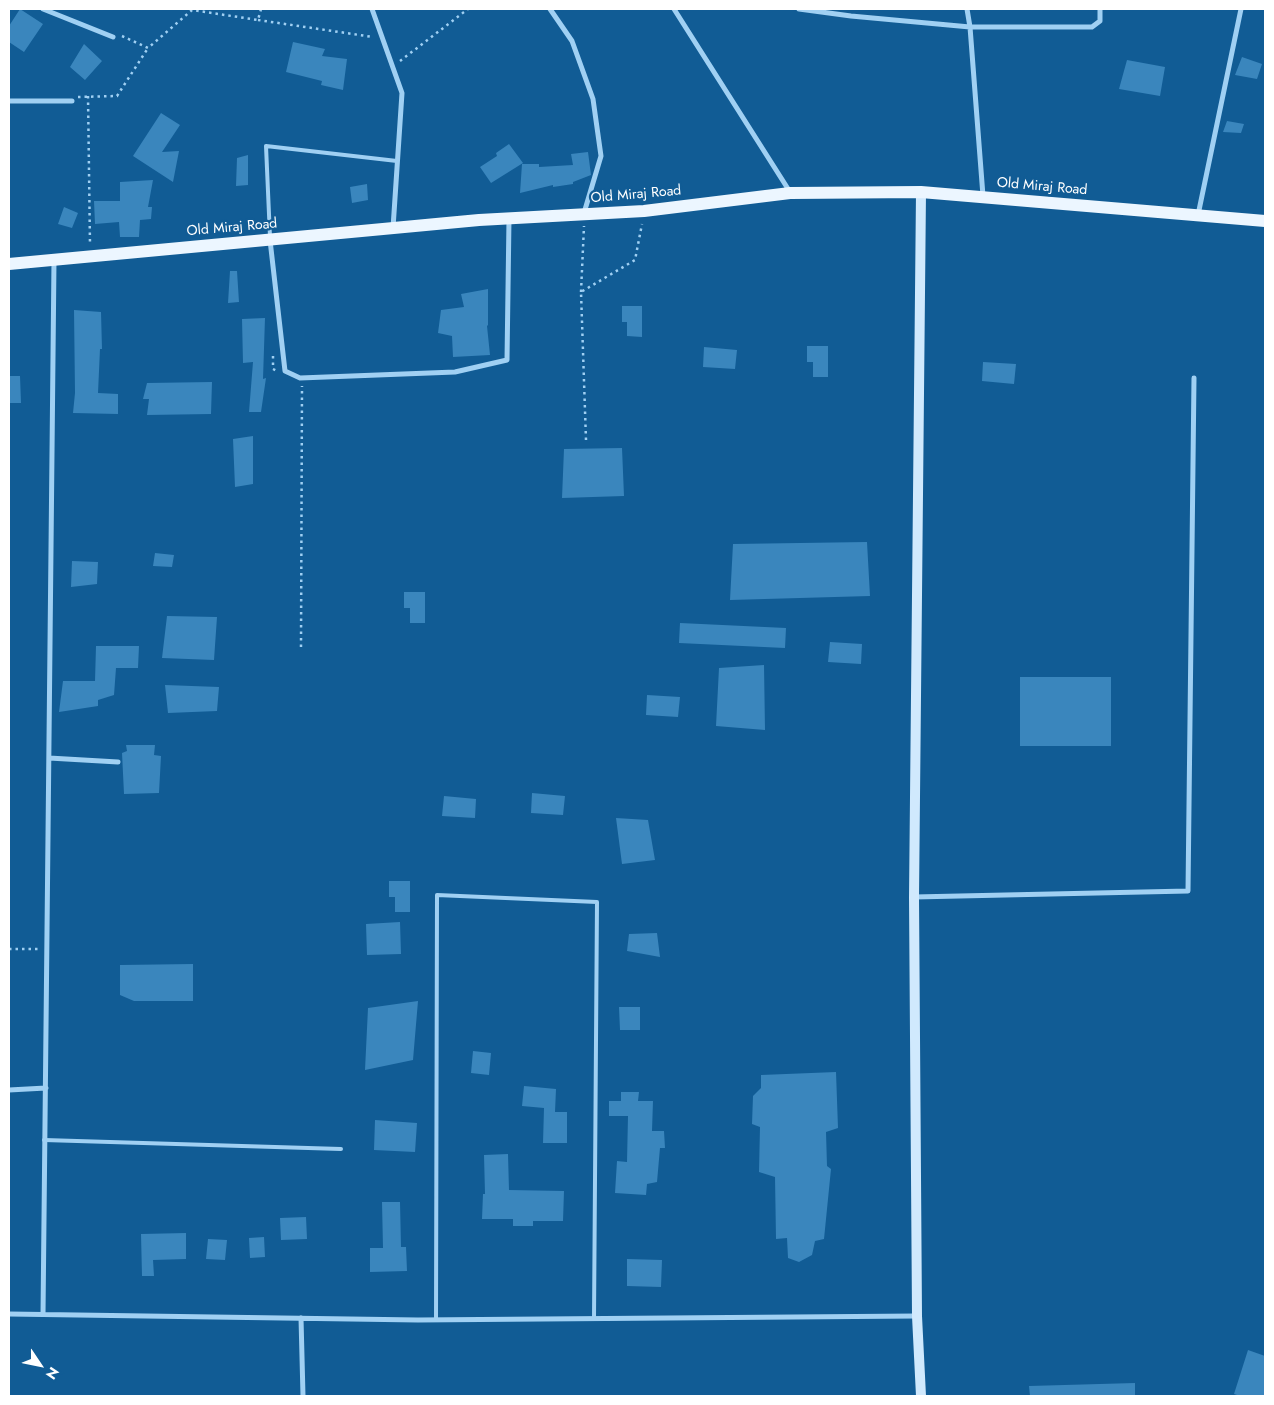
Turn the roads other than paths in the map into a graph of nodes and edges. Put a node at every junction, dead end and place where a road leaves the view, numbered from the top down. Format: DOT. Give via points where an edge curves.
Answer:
graph roads {
  1 [pos="43,9"];
  2 [pos="372,9"];
  3 [pos="550,9"];
  4 [pos="674,9"];
  5 [pos="799,9"];
  6 [pos="850,9"];
  7 [pos="967,9"];
  8 [pos="1100,9"];
  9 [pos="1241,9"];
  10 [pos="851,16"];
  11 [pos="970,27"];
  12 [pos="113,37"];
  13 [pos="9,101"];
  14 [pos="72,101"];
  15 [pos="397,161"];
  16 [pos="922,192"];
  17 [pos="790,193"];
  18 [pos="983,197"];
  19 [pos="584,214"];
  20 [pos="1198,215"];
  21 [pos="509,218"];
  22 [pos="1265,221"];
  23 [pos="393,228"];
  24 [pos="270,240"];
  25 [pos="54,260"];
  26 [pos="9,264"];
  27 [pos="1194,378"];
  28 [pos="49,758"];
  29 [pos="118,762"];
  30 [pos="914,897"];
  31 [pos="46,1088"];
  32 [pos="9,1090"];
  33 [pos="44,1140"];
  34 [pos="340,1149"];
  35 [pos="9,1314"];
  36 [pos="43,1314"];
  37 [pos="917,1316"];
  38 [pos="301,1318"];
  39 [pos="594,1318"];
  40 [pos="436,1320"];
  41 [pos="303,1396"];
  42 [pos="920,1396"];
  1 -- 12 [label="street"];
  2 -- 15 [label="street" via="402,93"];
  3 -- 19 [label="street" via="572,41 592,99 601,156"];
  4 -- 17 [label="street"];
  5 -- 10 [label="street"];
  6 -- 10 [label="street"];
  7 -- 11 [label="street"];
  8 -- 11 [label="street" via="1100,21 1092,27"];
  9 -- 20 [label="street"];
  10 -- 11 [label="street"];
  11 -- 18 [label="street"];
  13 -- 14 [label="street"];
  15 -- 23 [label="street"];
  15 -- 24 [label="lane" via="266,146"];
  16 -- 17 [label="main road, Old Miraj Road"];
  16 -- 18 [label="main road, Old Miraj Road"];
  16 -- 30 [label="main road"];
  17 -- 19 [label="main road, Old Miraj Road"];
  18 -- 20 [label="main road, Old Miraj Road"];
  19 -- 21 [label="main road, Old Miraj Road"];
  20 -- 22 [label="main road, Old Miraj Road"];
  21 -- 23 [label="main road, Old Miraj Road"];
  21 -- 24 [label="street" via="507,360 455,372 300,378 285,371"];
  23 -- 24 [label="main road, Old Miraj Road"];
  24 -- 25 [label="main road, Old Miraj Road"];
  25 -- 26 [label="main road, Old Miraj Road"];
  25 -- 28 [label="street"];
  27 -- 30 [label="street" via="1188,891"];
  28 -- 29 [label="street"];
  28 -- 31 [label="street"];
  30 -- 37 [label="main road"];
  31 -- 32 [label="street"];
  31 -- 33 [label="street"];
  33 -- 34 [label="lane"];
  33 -- 36 [label="street"];
  35 -- 36 [label="street"];
  36 -- 38 [label="street"];
  37 -- 39 [label="street"];
  37 -- 42 [label="main road"];
  38 -- 40 [label="street"];
  38 -- 41 [label="street"];
  39 -- 40 [label="street"];
  39 -- 40 [label="lane" via="597,902 437,895"];
}
